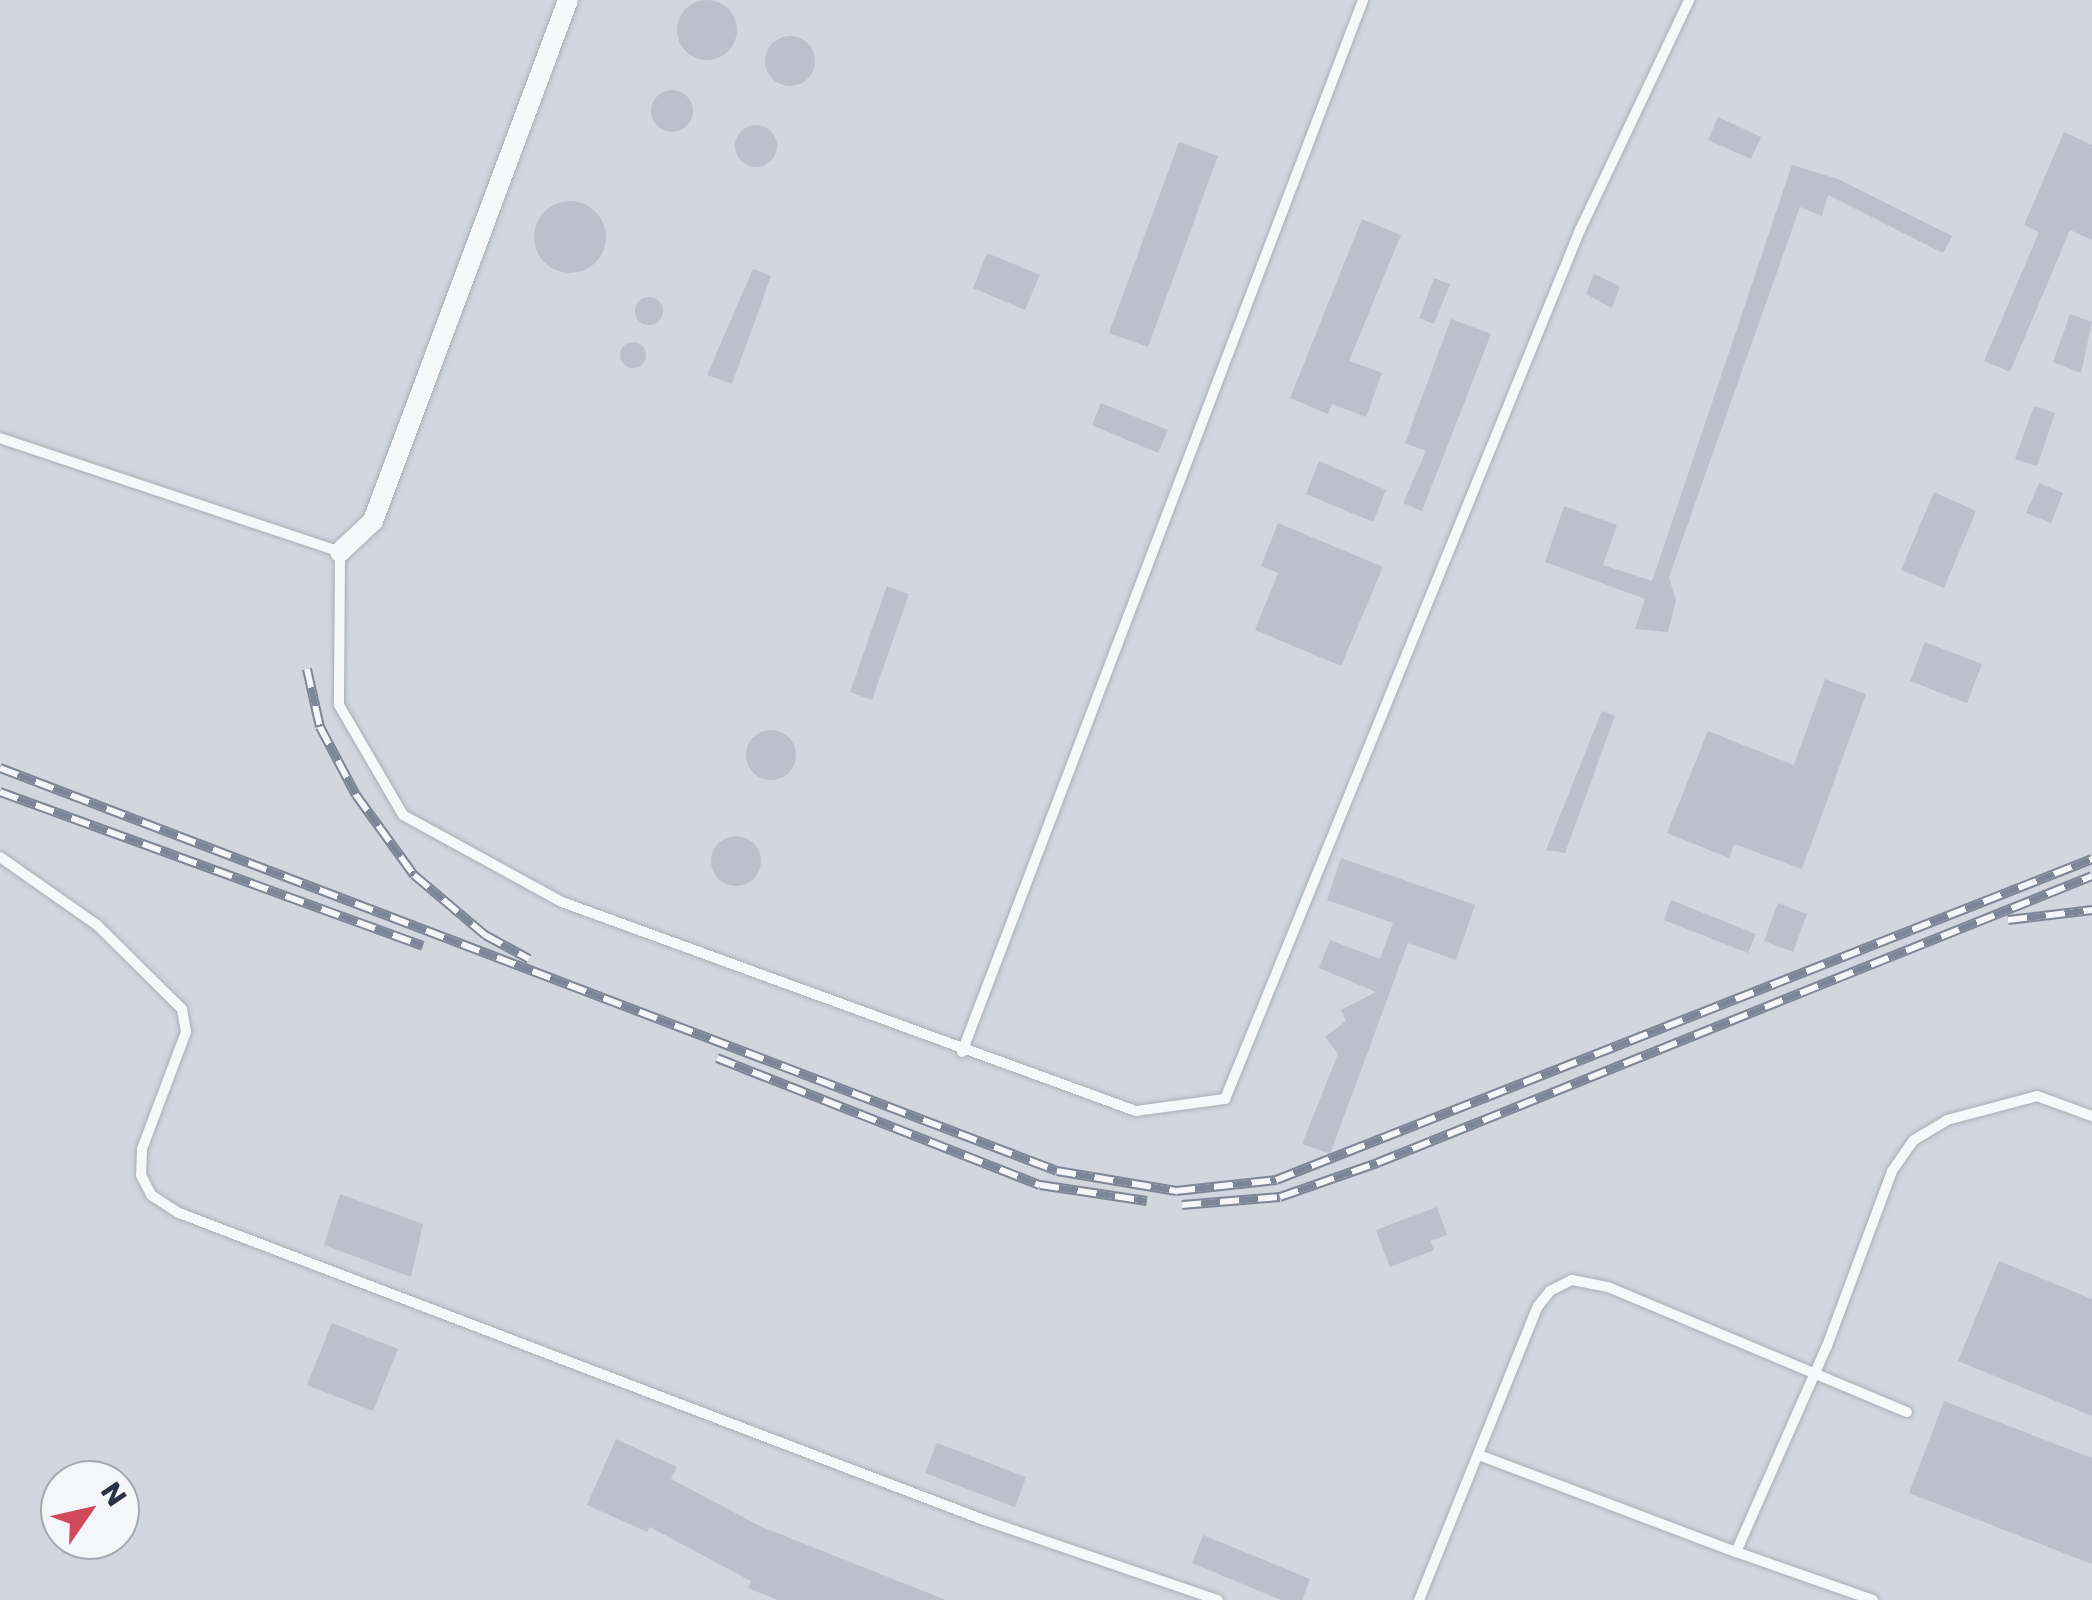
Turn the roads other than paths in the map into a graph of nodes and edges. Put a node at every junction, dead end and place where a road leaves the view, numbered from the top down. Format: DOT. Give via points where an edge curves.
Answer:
graph roads {
  1 [pos="568,0"];
  2 [pos="1363,0"];
  3 [pos="1689,0"];
  4 [pos="0,438"];
  5 [pos="340,552"];
  6 [pos="0,856"];
  7 [pos="962,1052"];
  8 [pos="2092,1116"];
  9 [pos="1816,1372"];
  10 [pos="1906,1412"];
  11 [pos="1479,1456"];
  12 [pos="1736,1552"];
  13 [pos="1218,1600"];
  14 [pos="1419,1600"];
  15 [pos="1873,1600"];
  1 -- 5 [label="street" via="373,522"];
  2 -- 7 [label="lane"];
  3 -- 7 [label="lane" via="1580,230 1225,1099 1136,1111"];
  4 -- 5 [label="lane"];
  5 -- 7 [label="lane" via="339,706 403,815 562,902"];
  6 -- 13 [label="lane" via="97,925 182,1009 186,1032 142,1149 141,1175 151,1195 179,1213 984,1520"];
  8 -- 9 [label="lane" via="2037,1096 1947,1120 1914,1140 1892,1171"];
  9 -- 10 [label="lane"];
  9 -- 11 [label="lane" via="1608,1287 1572,1280 1538,1306"];
  9 -- 12 [label="lane"];
  11 -- 12 [label="lane"];
  11 -- 14 [label="lane"];
  12 -- 15 [label="lane"];
}
